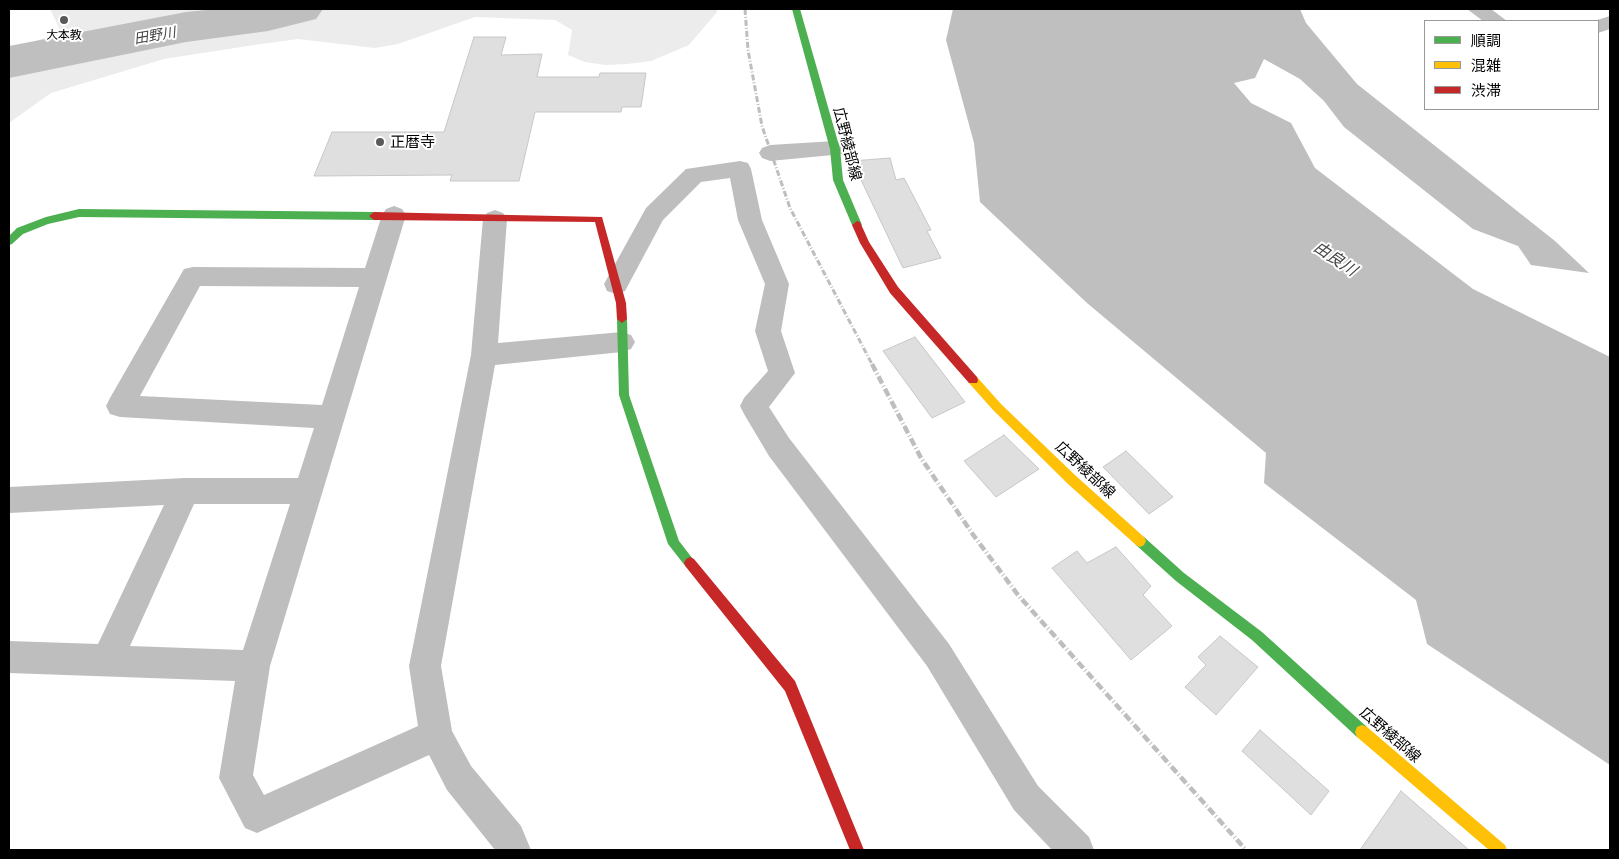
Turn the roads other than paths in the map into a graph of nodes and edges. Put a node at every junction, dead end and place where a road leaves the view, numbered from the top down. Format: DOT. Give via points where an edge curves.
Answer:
graph roads {
  1 [pos="796,9"];
  2 [pos="1477,9"];
  3 [pos="1495,20"];
  4 [pos="834,149"];
  5 [pos="770,153"];
  6 [pos="394,215"];
  7 [pos="495,219"];
  8 [pos="9,241"];
  9 [pos="374,278"];
  10 [pos="616,284"];
  11 [pos="622,342"];
  12 [pos="484,356"];
  13 [pos="331,417"];
  14 [pos="185,490"];
  15 [pos="308,490"];
  16 [pos="9,500"];
  17 [pos="9,657"];
  18 [pos="107,660"];
  19 [pos="254,666"];
  20 [pos="436,735"];
  21 [pos="513,850"];
  22 [pos="857,850"];
  23 [pos="1076,850"];
  24 [pos="1500,850"];
  1 -- 4 [label="street, 広野綾部線"];
  2 -- 3 [label="street"];
  4 -- 5 [label="street"];
  4 -- 24 [label="street, 広野綾部線" via="838,180 865,243 894,290 997,407 1180,577 1257,636 1372,741"];
  6 -- 7 [label="street"];
  6 -- 8 [label="street" via="79,214 28,227"];
  6 -- 9 [label="street"];
  7 -- 10 [label="street" via="600,219"];
  7 -- 12 [label="street"];
  9 -- 13 [label="street"];
  9 -- 13 [label="street" via="194,276 120,406"];
  10 -- 11 [label="street" via="621,303"];
  10 -- 23 [label="street" via="654,214 694,175 740,169 750,220 777,284 768,331 782,373 754,406 779,447 938,655 1026,798"];
  11 -- 12 [label="street"];
  11 -- 22 [label="street" via="624,395 674,544 790,686"];
  12 -- 20 [label="street" via="425,666"];
  13 -- 15 [label="street"];
  14 -- 15 [label="street"];
  14 -- 16 [label="street"];
  14 -- 18 [label="street"];
  15 -- 19 [label="street"];
  17 -- 18 [label="street"];
  18 -- 19 [label="street"];
  19 -- 20 [label="street" via="236,778 257,816"];
  20 -- 21 [label="street" via="459,778 509,838"];
}
